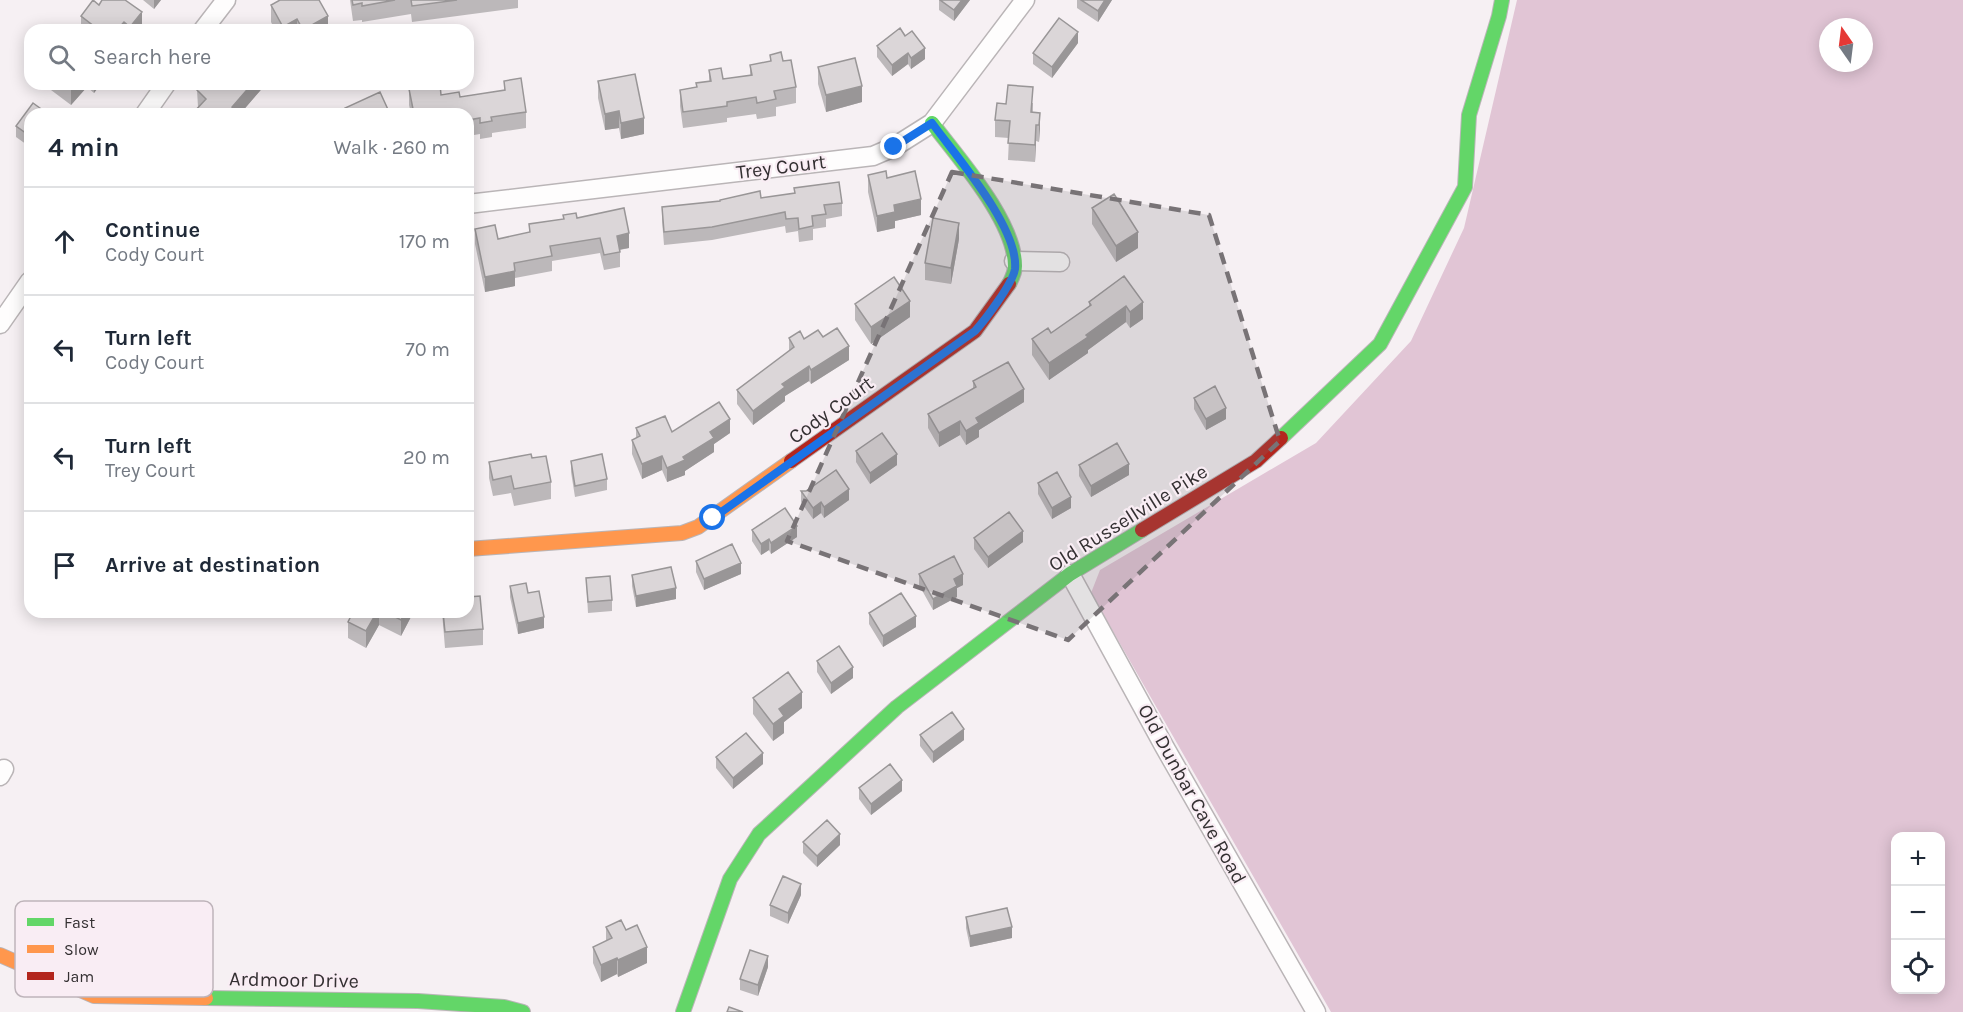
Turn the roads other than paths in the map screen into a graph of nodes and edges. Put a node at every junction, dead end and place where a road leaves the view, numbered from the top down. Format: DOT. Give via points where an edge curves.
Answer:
graph roads {
  1 [pos="226,0"];
  2 [pos="1025,0"];
  3 [pos="1502,0"];
  4 [pos="208,24"];
  5 [pos="162,90"];
  6 [pos="149,108"];
  7 [pos="932,123"];
  8 [pos="474,203"];
  9 [pos="1014,261"];
  10 [pos="1060,262"];
  11 [pos="24,290"];
  12 [pos="0,324"];
  13 [pos="474,549"];
  14 [pos="1070,574"];
  15 [pos="0,955"];
  16 [pos="15,963"];
  17 [pos="80,997"];
  18 [pos="93,1004"];
  19 [pos="341,1006"];
  20 [pos="523,1012"];
  21 [pos="683,1012"];
  22 [pos="1316,1012"];
  1 -- 4 [label="street"];
  2 -- 7 [label="street, Trey Court"];
  3 -- 14 [label="street, Old Russellville Pike" via="1469,115 1465,187 1380,344 1256,461"];
  5 -- 6 [label="street"];
  7 -- 8 [label="street, Trey Court" via="873,156"];
  7 -- 9 [label="street" via="1002,222"];
  9 -- 10 [label="street"];
  9 -- 13 [label="street, Cody Court" via="1015,272 992,312 975,331 698,527 682,533"];
  11 -- 12 [label="street"];
  14 -- 21 [label="street, Old Russellville Pike" via="897,707 759,834 730,879"];
  14 -- 22 [label="street, Old Dunbar Cave Road"];
  15 -- 16 [label="street, Ardmoor Drive"];
  17 -- 18 [label="street, Ardmoor Drive"];
  18 -- 19 [label="street, Ardmoor Drive"];
  19 -- 20 [label="street, Ardmoor Drive" via="450,1003"];
}
